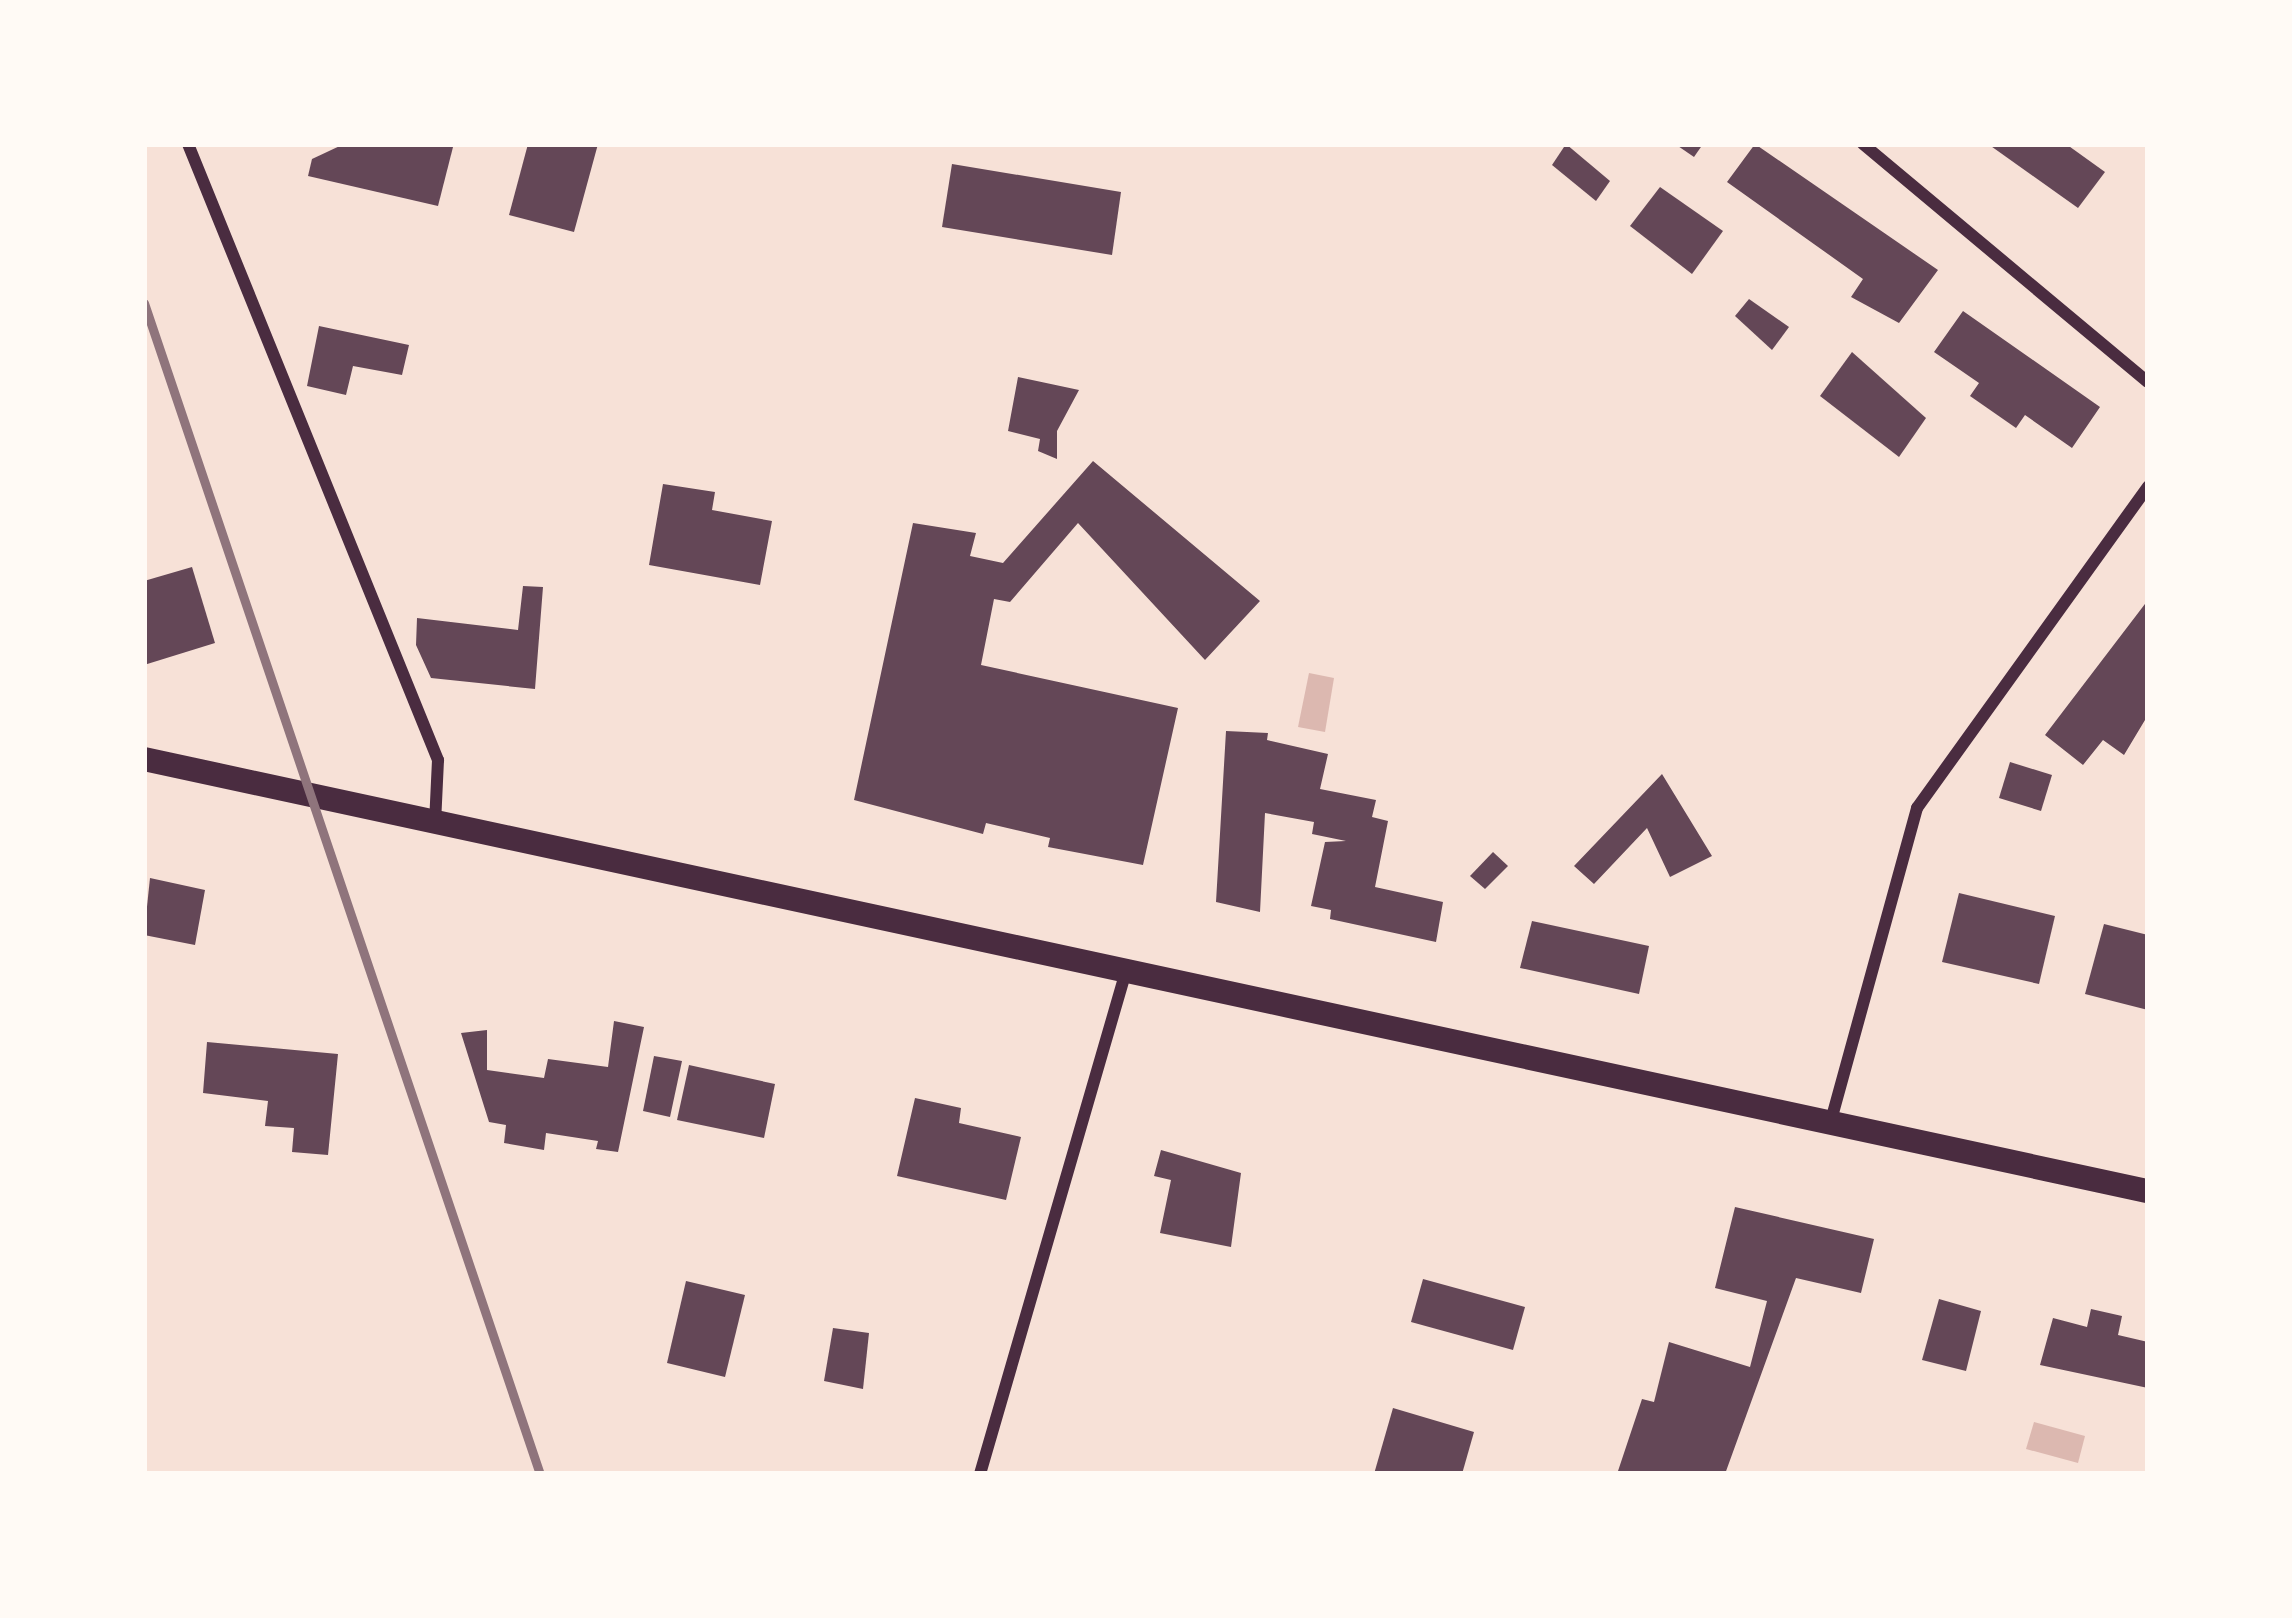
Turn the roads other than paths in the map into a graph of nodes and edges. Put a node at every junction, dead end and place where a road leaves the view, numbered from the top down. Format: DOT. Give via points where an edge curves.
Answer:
graph roads {
  1 [pos="188,144"];
  2 [pos="1863,144"];
  3 [pos="2148,382"];
  4 [pos="2148,486"];
  5 [pos="144,759"];
  6 [pos="435,824"];
  7 [pos="1126,971"];
  8 [pos="1829,1127"];
  9 [pos="2148,1191"];
  10 [pos="980,1474"];
  1 -- 6 [label="street" via="289,409 438,760"];
  2 -- 3 [label="street"];
  4 -- 8 [label="street" via="1917,808"];
  5 -- 6 [label="main road"];
  6 -- 7 [label="main road"];
  7 -- 8 [label="main road"];
  7 -- 10 [label="street"];
  8 -- 9 [label="main road"];
}
